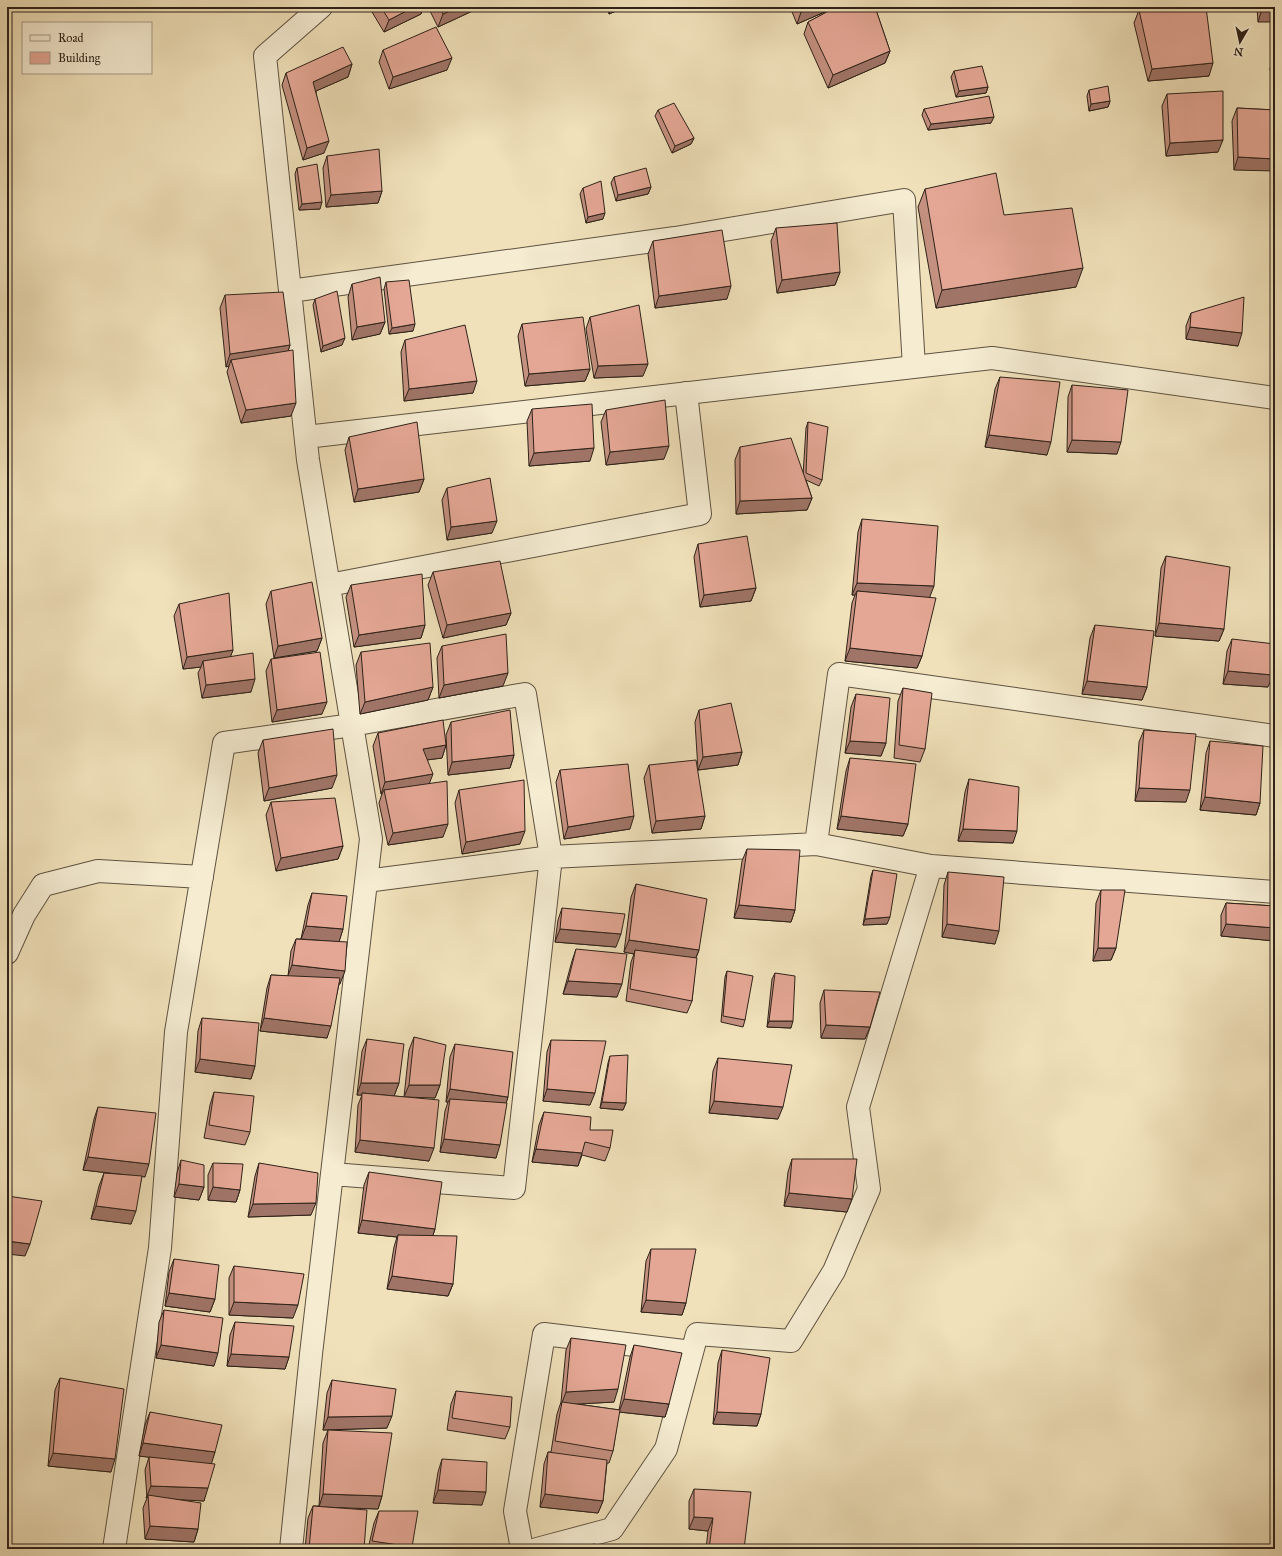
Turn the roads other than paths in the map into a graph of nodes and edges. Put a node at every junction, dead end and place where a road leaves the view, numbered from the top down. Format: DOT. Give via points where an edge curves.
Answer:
graph roads {
  1 [pos="321,7"];
  2 [pos="290,291"];
  3 [pos="914,367"];
  4 [pos="686,393"];
  5 [pos="1275,398"];
  6 [pos="306,437"];
  7 [pos="329,585"];
  8 [pos="352,726"];
  9 [pos="1275,736"];
  10 [pos="816,844"];
  11 [pos="551,857"];
  12 [pos="931,866"];
  13 [pos="202,877"];
  14 [pos="366,881"];
  15 [pos="1275,892"];
  16 [pos="7,953"];
  17 [pos="332,1174"];
  18 [pos="692,1352"];
  19 [pos="114,1549"];
  20 [pos="291,1549"];
  21 [pos="522,1549"];
  22 [pos="537,1549"];
  1 -- 2 [label="street" via="265,56"];
  2 -- 3 [label="street" via="675,238 904,200"];
  2 -- 6 [label="street"];
  3 -- 4 [label="street"];
  3 -- 5 [label="street" via="992,358"];
  4 -- 6 [label="street"];
  4 -- 7 [label="street" via="700,514"];
  6 -- 7 [label="street"];
  7 -- 8 [label="street"];
  8 -- 11 [label="street" via="524,694"];
  8 -- 13 [label="street" via="224,743"];
  8 -- 14 [label="street" via="371,839"];
  9 -- 10 [label="street" via="840,674"];
  10 -- 11 [label="street"];
  10 -- 12 [label="street"];
  11 -- 14 [label="street"];
  11 -- 17 [label="street" via="514,1188"];
  12 -- 15 [label="street"];
  12 -- 18 [label="street" via="858,1107 869,1189 834,1271 791,1341 697,1334"];
  13 -- 16 [label="street" via="98,871 43,885 24,916"];
  13 -- 19 [label="street" via="176,1032 160,1248"];
  14 -- 17 [label="street"];
  17 -- 20 [label="street"];
  18 -- 21 [label="street" via="544,1334 515,1511"];
  18 -- 22 [label="street" via="666,1449 612,1529"];
}
